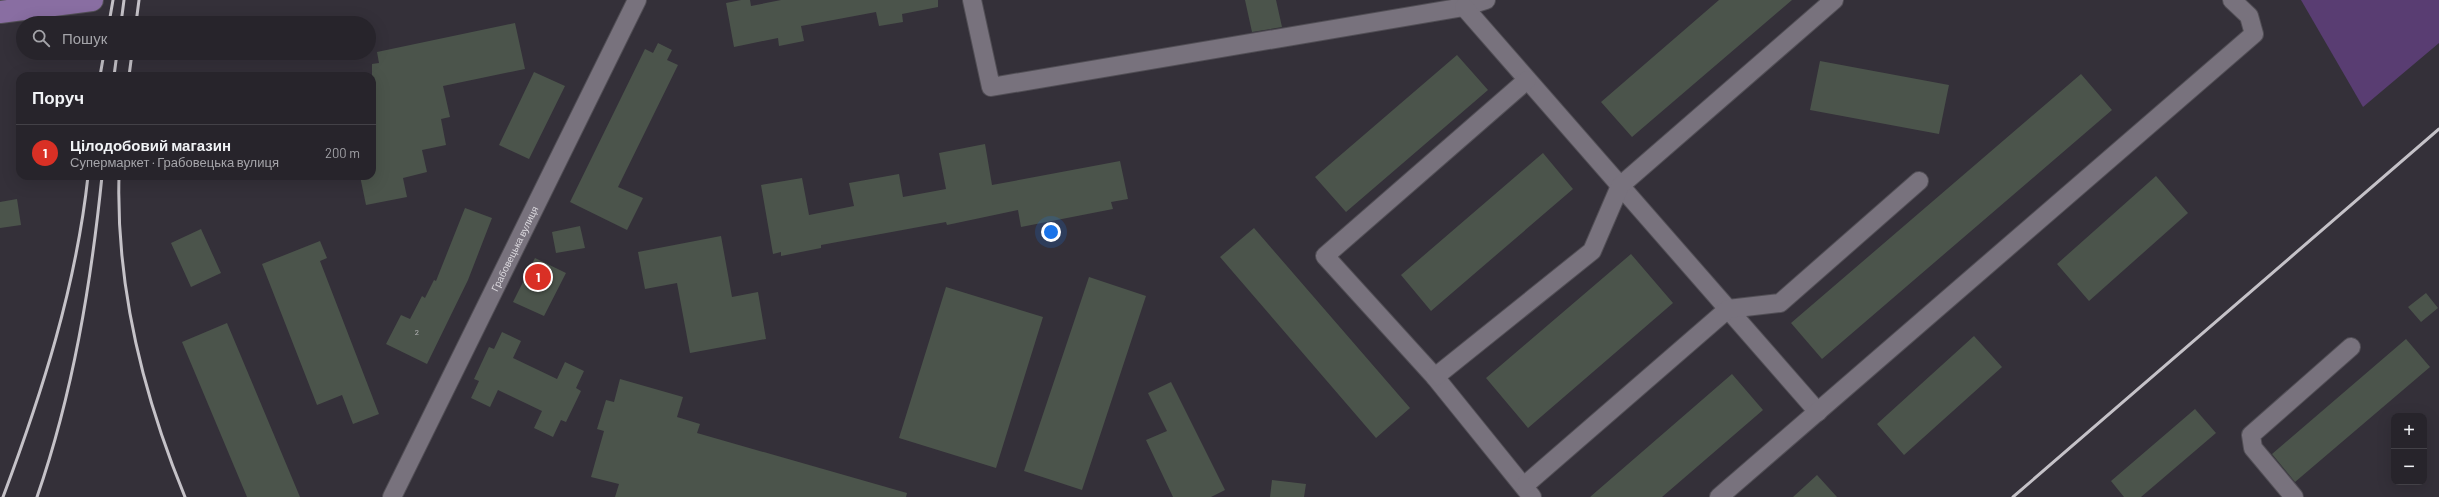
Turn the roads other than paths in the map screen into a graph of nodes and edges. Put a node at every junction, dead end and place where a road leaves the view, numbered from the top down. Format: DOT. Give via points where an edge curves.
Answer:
graph roads {
  1 [pos="92,0"];
  2 [pos="637,0"];
  3 [pos="972,0"];
  4 [pos="1486,0"];
  5 [pos="1834,0"];
  6 [pos="2232,0"];
  7 [pos="1464,7"];
  8 [pos="0,12"];
  9 [pos="1527,80"];
  10 [pos="1919,181"];
  11 [pos="1620,186"];
  12 [pos="1728,309"];
  13 [pos="2351,347"];
  14 [pos="1435,377"];
  15 [pos="1818,412"];
  16 [pos="1528,492"];
  17 [pos="392,497"];
  18 [pos="1719,497"];
  19 [pos="2294,497"];
  1 -- 8 [label="main road"];
  2 -- 17 [label="street, Грабовецька вулиця"];
  3 -- 7 [label="street" via="991,87"];
  4 -- 7 [label="street"];
  5 -- 11 [label="street"];
  6 -- 15 [label="street" via="2249,16 2254,34"];
  7 -- 9 [label="street"];
  9 -- 11 [label="street"];
  9 -- 14 [label="street" via="1324,256"];
  10 -- 12 [label="street" via="1780,303"];
  11 -- 12 [label="street"];
  11 -- 14 [label="street" via="1592,251"];
  12 -- 15 [label="street"];
  12 -- 16 [label="street"];
  13 -- 19 [label="street" via="2251,435 2253,448"];
  14 -- 16 [label="street"];
  15 -- 18 [label="street"];
}
